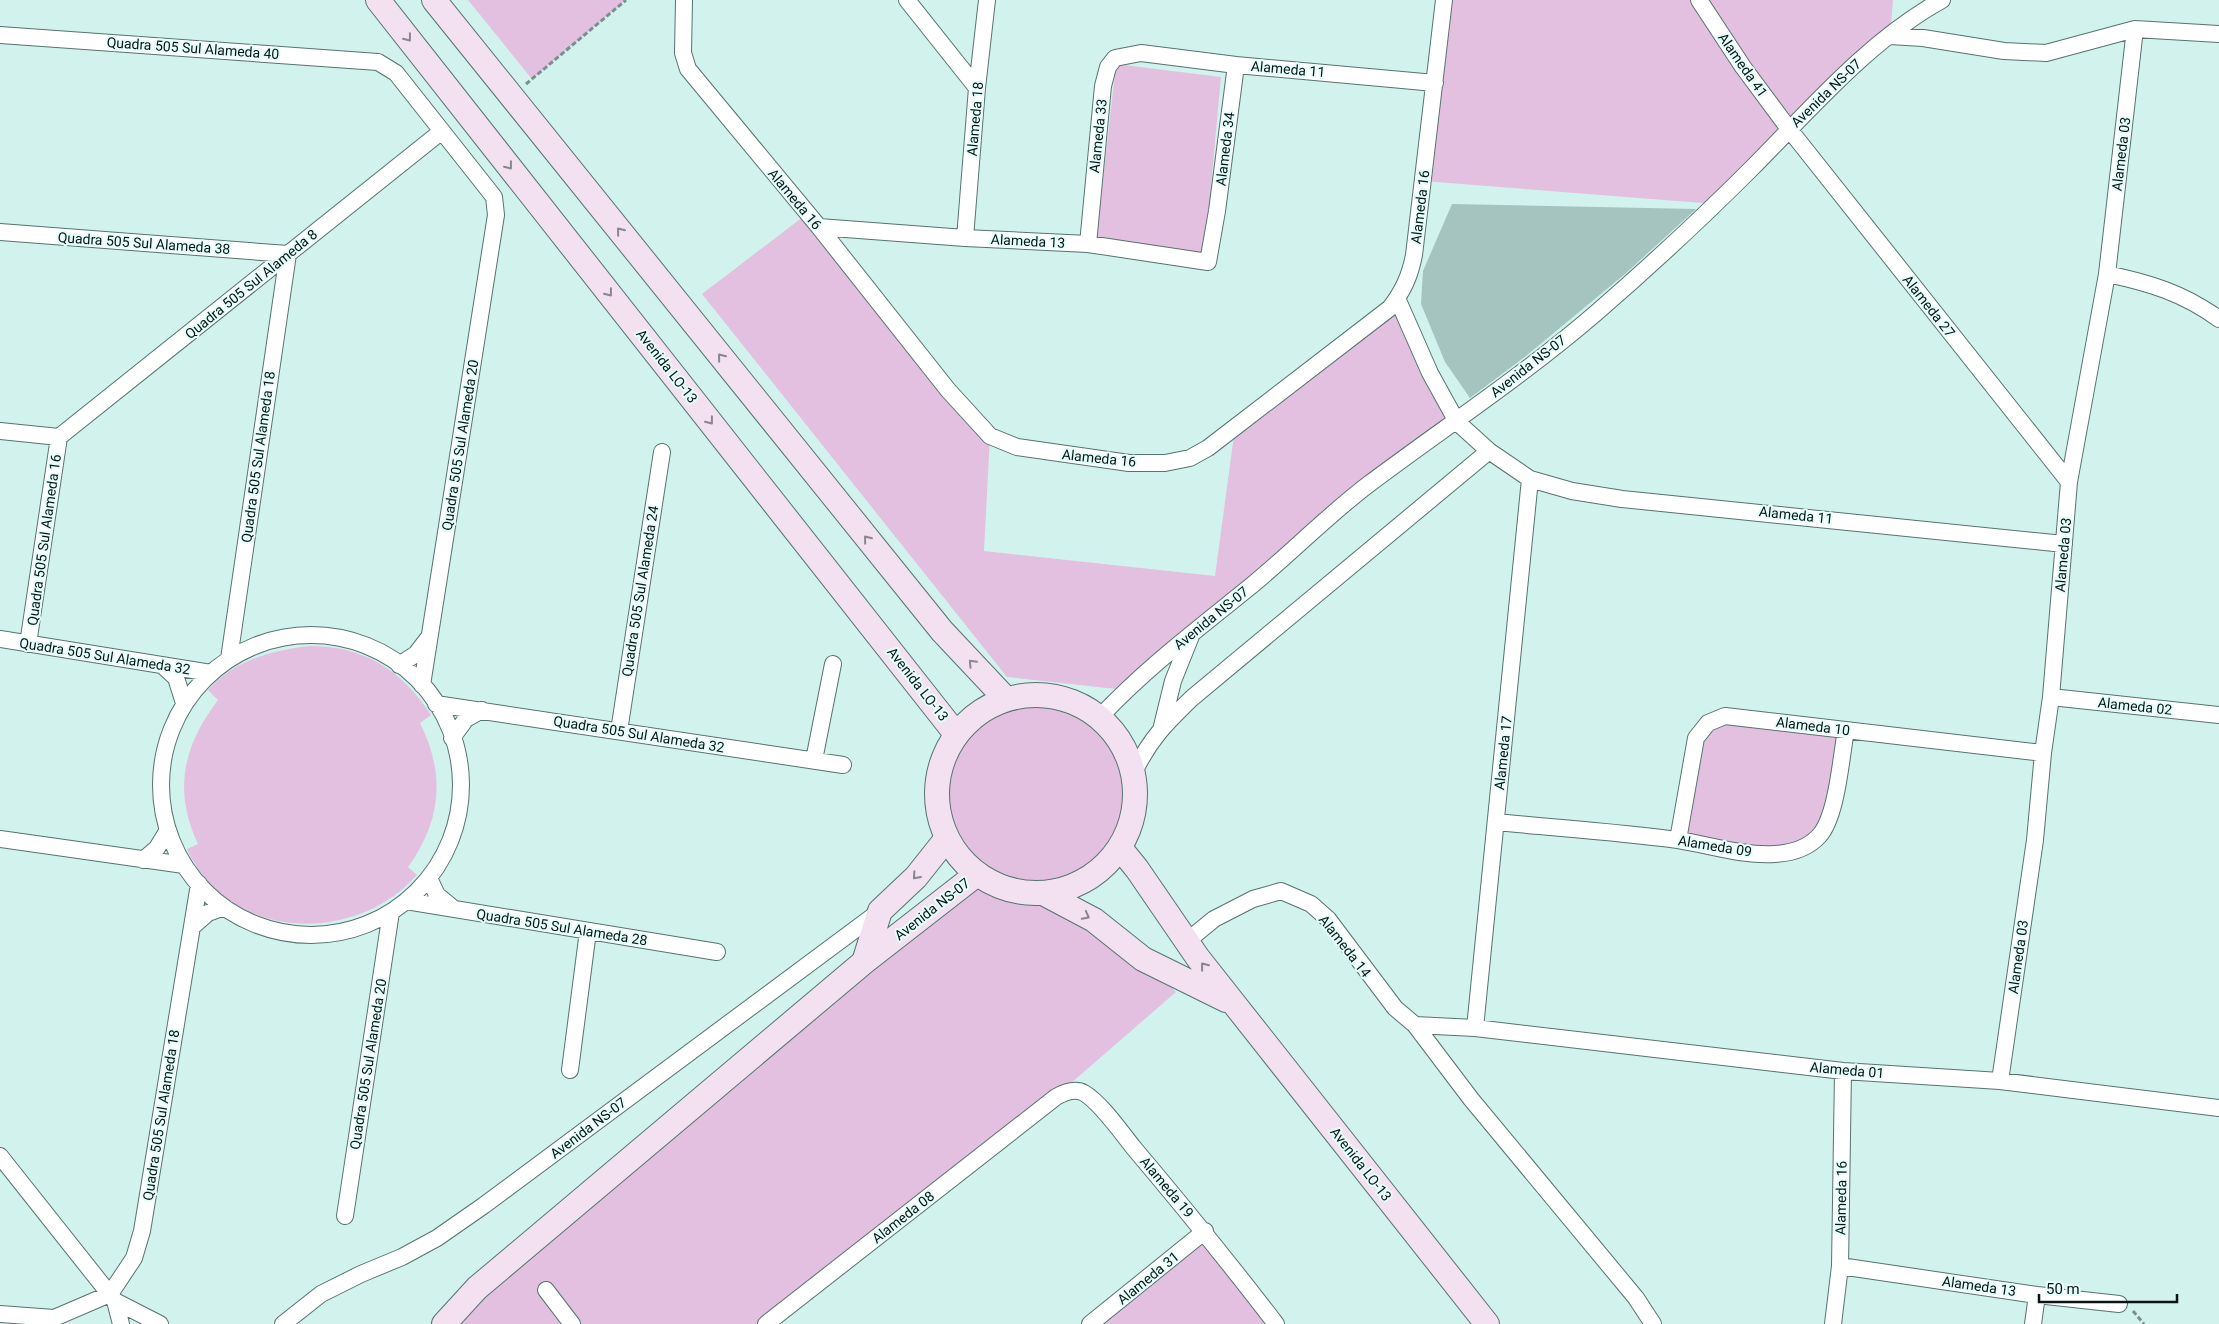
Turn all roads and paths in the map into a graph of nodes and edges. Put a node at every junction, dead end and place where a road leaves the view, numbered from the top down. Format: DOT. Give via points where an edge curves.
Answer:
graph roads {
  1 [pos="378,0"];
  2 [pos="434,0"];
  3 [pos="626,0"];
  4 [pos="684,0"];
  5 [pos="907,0"];
  6 [pos="987,0"];
  7 [pos="1444,0"];
  8 [pos="1699,0"];
  9 [pos="1942,0"];
  10 [pos="2135,29"];
  11 [pos="2219,34"];
  12 [pos="0,35"];
  13 [pos="1890,36"];
  14 [pos="1141,53"];
  15 [pos="1236,65"];
  16 [pos="1435,83"];
  17 [pos="977,88"];
  18 [pos="512,96"];
  19 [pos="1789,129"];
  20 [pos="442,132"];
  21 [pos="819,226"];
  22 [pos="0,232"];
  23 [pos="1213,234"];
  24 [pos="965,238"];
  25 [pos="1088,244"];
  26 [pos="288,254"];
  27 [pos="2107,274"];
  28 [pos="1397,298"];
  29 [pos="2219,319"];
  30 [pos="1457,422"];
  31 [pos="0,431"];
  32 [pos="59,437"];
  33 [pos="1489,451"];
  34 [pos="662,452"];
  35 [pos="1530,478"];
  36 [pos="2070,482"];
  37 [pos="2064,544"];
  38 [pos="234,618"];
  39 [pos="1192,634"];
  40 [pos="430,635"];
  41 [pos="0,639"];
  42 [pos="28,644"];
  43 [pos="255,645"];
  44 [pos="229,659"];
  45 [pos="833,664"];
  46 [pos="162,665"];
  47 [pos="399,665"];
  48 [pos="211,673"];
  49 [pos="422,685"];
  50 [pos="2051,697"];
  51 [pos="1005,698"];
  52 [pos="184,703"];
  53 [pos="436,704"];
  54 [pos="482,710"];
  55 [pos="2219,715"];
  56 [pos="1100,717"];
  57 [pos="1162,726"];
  58 [pos="1846,730"];
  59 [pos="619,731"];
  60 [pos="956,734"];
  61 [pos="452,738"];
  62 [pos="2043,753"];
  63 [pos="814,760"];
  64 [pos="843,765"];
  65 [pos="1134,772"];
  66 [pos="1496,822"];
  67 [pos="168,830"];
  68 [pos="947,838"];
  69 [pos="0,839"];
  70 [pos="1678,840"];
  71 [pos="1120,848"];
  72 [pos="143,860"];
  73 [pos="184,865"];
  74 [pos="977,874"];
  75 [pos="428,878"];
  76 [pos="199,884"];
  77 [pos="1043,893"];
  78 [pos="406,901"];
  79 [pos="224,907"];
  80 [pos="454,909"];
  81 [pos="880,911"];
  82 [pos="391,912"];
  83 [pos="365,925"];
  84 [pos="192,927"];
  85 [pos="588,931"];
  86 [pos="1186,942"];
  87 [pos="717,952"];
  88 [pos="383,962"];
  89 [pos="864,962"];
  90 [pos="1234,1004"];
  91 [pos="1415,1025"];
  92 [pos="1475,1028"];
  93 [pos="570,1070"];
  94 [pos="1843,1071"];
  95 [pos="2000,1081"];
  96 [pos="2219,1108"];
  97 [pos="1040,1110"];
  98 [pos="0,1156"];
  99 [pos="345,1216"];
  100 [pos="1205,1231"];
  101 [pos="1840,1266"];
  102 [pos="546,1290"];
  103 [pos="2037,1294"];
  104 [pos="112,1298"];
  105 [pos="2119,1304"];
  106 [pos="0,1314"];
  107 [pos="121,1324"];
  108 [pos="160,1324"];
  109 [pos="283,1324"];
  110 [pos="444,1324"];
  111 [pos="572,1324"];
  112 [pos="766,1324"];
  113 [pos="1090,1324"];
  114 [pos="1276,1324"];
  115 [pos="1487,1324"];
  116 [pos="1653,1324"];
  117 [pos="1832,1324"];
  118 [pos="2033,1324"];
  1 -- 60 [label="street, Avenida LO-13, one-way"];
  2 -- 18 [label="street"];
  3 -- 18 [label="path"];
  4 -- 21 [label="street, Alameda 16" via="683,53 688,69"];
  5 -- 17 [label="street"];
  6 -- 17 [label="street, Alameda 18"];
  7 -- 16 [label="street, Alameda 16"];
  8 -- 19 [label="street, Alameda 41"];
  9 -- 13 [label="street, Avenida NS-07"];
  10 -- 11 [label="street"];
  10 -- 13 [label="street" via="2046,53 2004,51"];
  10 -- 27 [label="street, Alameda 03"];
  12 -- 20 [label="street, Quadra 505 Sul Alameda 40" via="371,61 396,73"];
  13 -- 19 [label="street, Avenida NS-07" via="1859,61"];
  14 -- 15 [label="street, Alameda 11"];
  14 -- 25 [label="street, Alameda 33" via="1115,58 1106,76"];
  15 -- 16 [label="street, Alameda 11"];
  15 -- 23 [label="street, Alameda 34"];
  16 -- 28 [label="street, Alameda 16" via="1411,272"];
  17 -- 24 [label="street, Alameda 18"];
  51 -- 18 [label="street, one-way" via="942,631"];
  19 -- 30 [label="street, Avenida NS-07" via="1678,240 1593,316"];
  19 -- 36 [label="street, Alameda 27"];
  20 -- 26 [label="street, Quadra 505 Sul Alameda 8"];
  20 -- 40 [label="street, Quadra 505 Sul Alameda 20" via="494,197 496,205"];
  21 -- 24 [label="street, Alameda 13"];
  21 -- 28 [label="street, Alameda 16" via="948,390 990,436 1017,447 1129,463 1182,460 1208,448 1374,321"];
  22 -- 26 [label="street, Quadra 505 Sul Alameda 38"];
  23 -- 25 [label="street, Alameda 13" via="1208,262"];
  24 -- 25 [label="street, Alameda 13"];
  26 -- 32 [label="street, Quadra 505 Sul Alameda 8"];
  26 -- 38 [label="street, Quadra 505 Sul Alameda 18"];
  27 -- 29 [label="street" via="2156,285"];
  27 -- 36 [label="street, Alameda 03"];
  28 -- 30 [label="street, Alameda 11" via="1430,373"];
  30 -- 33 [label="street, Alameda 11"];
  30 -- 39 [label="street, Avenida NS-07" via="1368,485"];
  31 -- 32 [label="street"];
  32 -- 42 [label="street, Quadra 505 Sul Alameda 16"];
  33 -- 35 [label="street, Alameda 11"];
  33 -- 57 [label="street"];
  34 -- 59 [label="street, Quadra 505 Sul Alameda 24"];
  35 -- 37 [label="street, Alameda 11" via="1572,491 1622,499"];
  35 -- 66 [label="street, Alameda 17"];
  36 -- 37 [label="street, Alameda 03"];
  37 -- 50 [label="street, Alameda 03"];
  38 -- 43 [label="street" via="241,635"];
  38 -- 44 [label="street, Quadra 505 Sul Alameda 18"];
  39 -- 56 [label="street, Avenida NS-07" via="1125,690"];
  39 -- 57 [label="street" via="1173,681"];
  40 -- 47 [label="street" via="422,648"];
  40 -- 49 [label="street, Quadra 505 Sul Alameda 20"];
  41 -- 42 [label="street, Quadra 505 Sul Alameda 32"];
  42 -- 46 [label="street, Quadra 505 Sul Alameda 32"];
  43 -- 44 [label="street"];
  43 -- 47 [label="street" via="292,636 330,636 366,646"];
  44 -- 48 [label="street"];
  45 -- 63 [label="street"];
  46 -- 48 [label="street, Quadra 505 Sul Alameda 32"];
  46 -- 52 [label="street" via="176,678"];
  47 -- 49 [label="street"];
  48 -- 52 [label="street"];
  49 -- 53 [label="street"];
  50 -- 55 [label="street, Alameda 02"];
  50 -- 62 [label="street, Alameda 03"];
  51 -- 56 [label="street" via="1038,694 1071,700"];
  51 -- 60 [label="street" via="975,715"];
  52 -- 67 [label="street" via="169,735 162,764 161,795"];
  53 -- 54 [label="street, Quadra 505 Sul Alameda 32"];
  53 -- 61 [label="street"];
  54 -- 59 [label="street, Quadra 505 Sul Alameda 32"];
  54 -- 61 [label="street" via="466,719"];
  56 -- 65 [label="street" via="1123,745"];
  57 -- 65 [label="street" via="1145,749"];
  58 -- 62 [label="street, Alameda 10"];
  58 -- 70 [label="street, Alameda 09" via="1826,828 1803,848 1772,854"];
  58 -- 70 [label="street, Alameda 10" via="1740,717 1716,718 1696,738"];
  59 -- 63 [label="street, Quadra 505 Sul Alameda 32"];
  60 -- 68 [label="street" via="943,758 937,785 938,812"];
  61 -- 75 [label="street" via="460,782 458,812 448,846"];
  62 -- 95 [label="street, Alameda 03" via="2035,840"];
  63 -- 64 [label="street, Quadra 505 Sul Alameda 32"];
  65 -- 71 [label="street" via="1133,817"];
  66 -- 70 [label="street, Alameda 09"];
  66 -- 92 [label="street, Alameda 17"];
  67 -- 72 [label="street" via="157,848"];
  67 -- 73 [label="street"];
  68 -- 74 [label="street" via="960,858"];
  68 -- 81 [label="street, Avenida NS-07, one-way" via="916,877"];
  69 -- 72 [label="street"];
  71 -- 77 [label="street" via="1100,871 1083,882 1064,890"];
  71 -- 86 [label="street, Avenida LO-13"];
  72 -- 73 [label="street"];
  73 -- 76 [label="street"];
  74 -- 77 [label="street" via="1020,892"];
  74 -- 89 [label="street, Avenida NS-07"];
  75 -- 78 [label="street"];
  75 -- 80 [label="street" via="438,895"];
  76 -- 79 [label="street"];
  76 -- 84 [label="street, Quadra 505 Sul Alameda 18"];
  77 -- 90 [label="street, Avenida LO-13, one-way" via="1094,920 1143,959"];
  78 -- 80 [label="street, Quadra 505 Sul Alameda 28"];
  78 -- 82 [label="street"];
  79 -- 83 [label="street" via="257,924 292,934 329,934"];
  79 -- 84 [label="street" via="208,913"];
  80 -- 85 [label="street, Quadra 505 Sul Alameda 28"];
  81 -- 89 [label="street, Avenida NS-07"];
  81 -- 109 [label="street, Avenida NS-07" via="468,1216 402,1257 322,1294"];
  82 -- 83 [label="street"];
  82 -- 88 [label="street, Quadra 505 Sul Alameda 20"];
  83 -- 88 [label="street" via="378,943"];
  84 -- 104 [label="street, Quadra 505 Sul Alameda 18" via="140,1241"];
  85 -- 87 [label="street, Quadra 505 Sul Alameda 28"];
  85 -- 93 [label="street"];
  90 -- 86 [label="street, Avenida LO-13, one-way"];
  86 -- 91 [label="street, Alameda 14" via="1214,919 1253,899 1281,891 1311,904 1328,920 1395,1008"];
  88 -- 99 [label="street, Quadra 505 Sul Alameda 20"];
  89 -- 110 [label="street, Avenida NS-07" via="477,1288"];
  90 -- 115 [label="street, Avenida LO-13"];
  91 -- 92 [label="street, Alameda 01"];
  91 -- 116 [label="street, Alameda 14" via="1471,1099 1636,1298"];
  92 -- 94 [label="street, Alameda 01"];
  94 -- 95 [label="street, Alameda 01"];
  94 -- 101 [label="street, Alameda 16"];
  95 -- 96 [label="street, Alameda 01"];
  97 -- 100 [label="street, Alameda 19" via="1063,1093 1072,1090 1083,1092"];
  97 -- 112 [label="street, Alameda 08"];
  98 -- 104 [label="street"];
  100 -- 113 [label="street, Alameda 31"];
  100 -- 114 [label="street, Alameda 19"];
  101 -- 103 [label="street, Alameda 13"];
  101 -- 117 [label="street, Alameda 16"];
  102 -- 111 [label="street"];
  103 -- 105 [label="street, Alameda 13"];
  103 -- 118 [label="street"];
  104 -- 106 [label="street" via="54,1318"];
  104 -- 107 [label="street"];
  104 -- 108 [label="street"];
}
